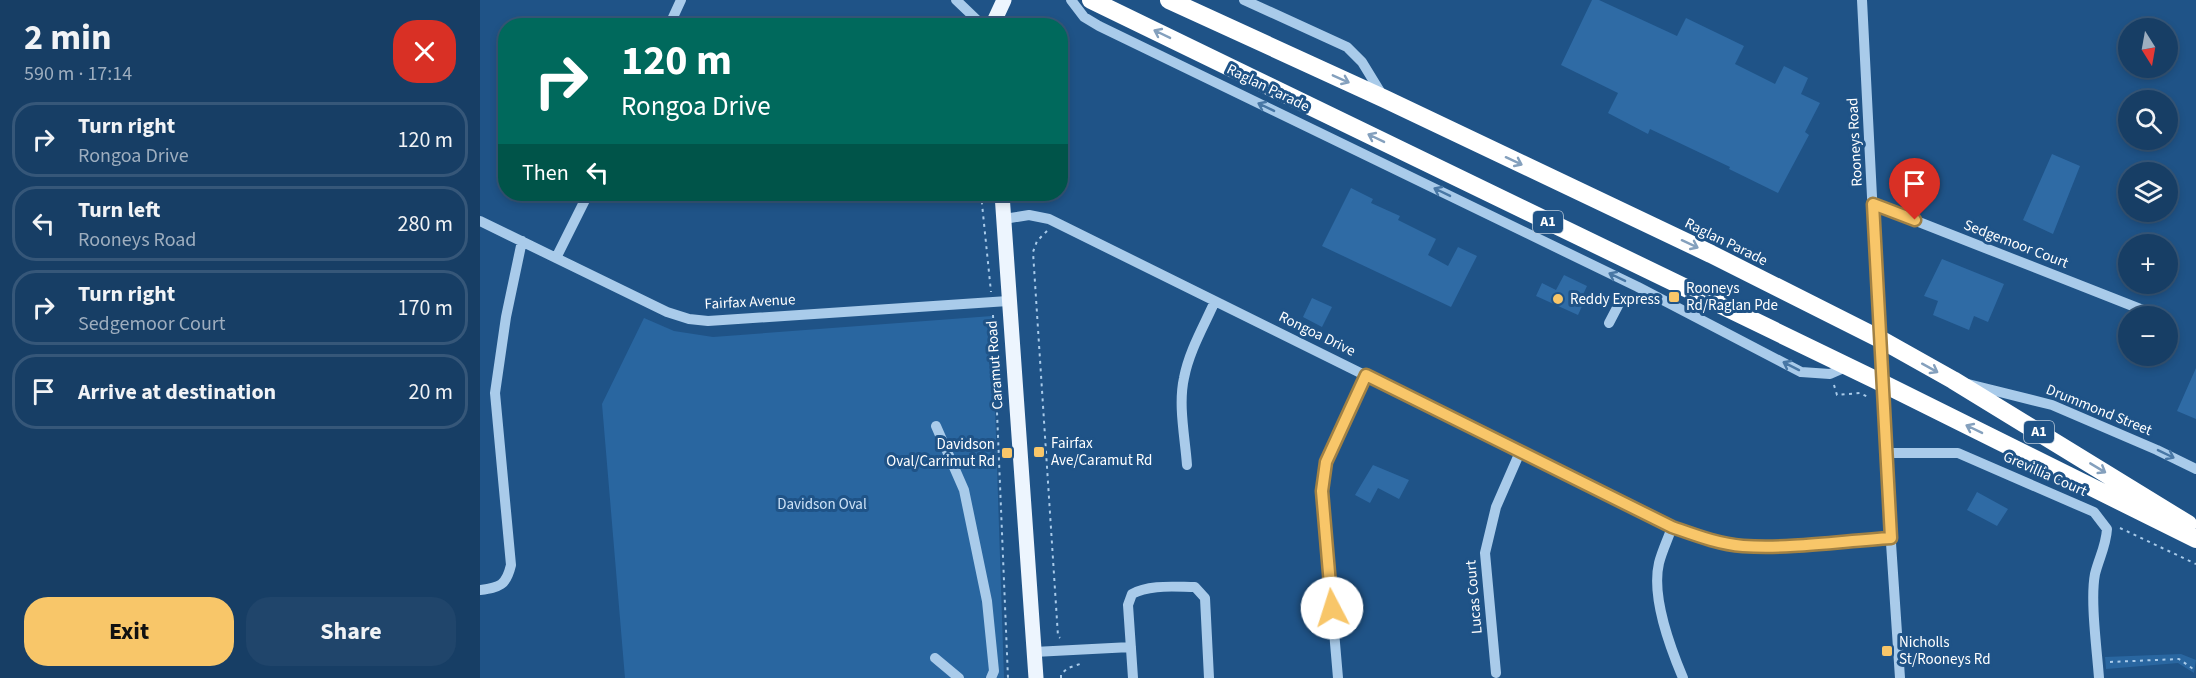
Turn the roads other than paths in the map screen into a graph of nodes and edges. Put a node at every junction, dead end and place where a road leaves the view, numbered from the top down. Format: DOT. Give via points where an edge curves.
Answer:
graph roads {
  1 [pos="681,0"];
  2 [pos="956,0"];
  3 [pos="989,0"];
  4 [pos="1004,0"];
  5 [pos="1071,0"];
  6 [pos="1091,0"];
  7 [pos="1169,0"];
  8 [pos="1244,0"];
  9 [pos="1862,0"];
  10 [pos="673,18"];
  11 [pos="979,18"];
  12 [pos="988,18"];
  13 [pos="991,18"];
  14 [pos="1385,99"];
  15 [pos="584,201"];
  16 [pos="1003,201"];
  17 [pos="1873,204"];
  18 [pos="1004,219"];
  19 [pos="480,221"];
  20 [pos="522,241"];
  21 [pos="556,258"];
  22 [pos="1621,300"];
  23 [pos="1008,301"];
  24 [pos="1215,301"];
  25 [pos="2133,306"];
  26 [pos="1609,323"];
  27 [pos="1880,339"];
  28 [pos="1838,371"];
  29 [pos="1366,375"];
  30 [pos="1953,380"];
  31 [pos="1882,383"];
  32 [pos="936,426"];
  33 [pos="1520,452"];
  34 [pos="1886,453"];
  35 [pos="1187,465"];
  36 [pos="2196,469"];
  37 [pos="1672,527"];
  38 [pos="2196,528"];
  39 [pos="1891,538"];
  40 [pos="2196,539"];
  41 [pos="480,590"];
  42 [pos="1131,648"];
  43 [pos="1034,651"];
  44 [pos="935,658"];
  45 [pos="1496,673"];
  46 [pos="959,678"];
  47 [pos="991,678"];
  48 [pos="1036,678"];
  49 [pos="1133,678"];
  50 [pos="1209,678"];
  51 [pos="1338,678"];
  52 [pos="1683,678"];
  53 [pos="1900,678"];
  54 [pos="2099,678"];
  1 -- 10 [label="street"];
  2 -- 11 [label="street"];
  3 -- 12 [label="main road"];
  4 -- 13 [label="main road"];
  28 -- 5 [label="street, Raglan Parade, one-way" via="1800,372 1638,287 1099,26"];
  28 -- 6 [label="highway, Raglan Parade / A1, one-way"];
  7 -- 14 [label="highway, Raglan Parade / A1, one-way"];
  8 -- 14 [label="street" via="1347,47 1362,62"];
  9 -- 17 [label="street, Rooneys Road"];
  14 -- 27 [label="highway, Raglan Parade / A1, one-way"];
  15 -- 21 [label="street"];
  16 -- 18 [label="main road, Caramut Road"];
  17 -- 25 [label="street, Sedgemoor Court"];
  17 -- 27 [label="street, Rooneys Road"];
  18 -- 23 [label="main road, Caramut Road"];
  18 -- 24 [label="street, Rongoa Drive" via="1029,215 1049,219"];
  19 -- 20 [label="street, Fairfax Avenue"];
  20 -- 21 [label="street, Fairfax Avenue"];
  20 -- 41 [label="street" via="495,393 511,566 508,579 500,586"];
  21 -- 23 [label="street, Fairfax Avenue" via="667,312 708,321"];
  22 -- 26 [label="street"];
  23 -- 43 [label="main road, Caramut Road"];
  24 -- 29 [label="street, Rongoa Drive"];
  24 -- 35 [label="street" via="1183,379"];
  27 -- 30 [label="highway, Raglan Parade / A1, one-way"];
  27 -- 31 [label="street, Rooneys Road"];
  28 -- 31 [label="highway, Raglan Parade / A1"];
  29 -- 33 [label="street, Rongoa Drive"];
  29 -- 51 [label="street" via="1326,462 1322,491"];
  30 -- 36 [label="street, Drummond Street, one-way" via="2052,405"];
  30 -- 38 [label="highway, Raglan Parade / A1, one-way"];
  31 -- 34 [label="street, Rooneys Road"];
  40 -- 31 [label="highway, Raglan Parade / A1, one-way"];
  32 -- 47 [label="street" via="964,490 987,600 994,671"];
  33 -- 37 [label="street, Rongoa Drive"];
  33 -- 45 [label="street, Lucas Court" via="1496,507 1485,553"];
  34 -- 39 [label="street, Rooneys Road"];
  34 -- 54 [label="street, Grevillia Court" via="1958,453 2094,512 2107,529 2095,574"];
  37 -- 39 [label="street, Rongoa Drive" via="1742,546"];
  37 -- 52 [label="street" via="1659,564 1657,589"];
  39 -- 53 [label="street, Rooneys Road"];
  42 -- 43 [label="street"];
  42 -- 49 [label="street"];
  42 -- 50 [label="street" via="1128,605 1132,594 1140,590 1195,587 1205,598"];
  43 -- 48 [label="main road, Caramut Road"];
  44 -- 46 [label="street"];
}
